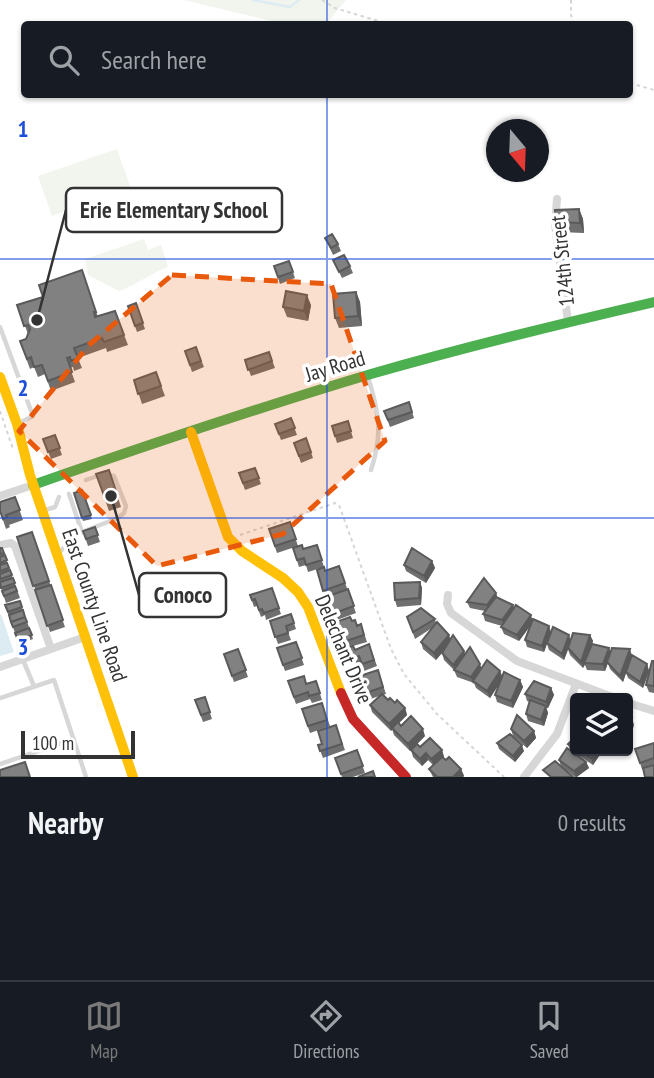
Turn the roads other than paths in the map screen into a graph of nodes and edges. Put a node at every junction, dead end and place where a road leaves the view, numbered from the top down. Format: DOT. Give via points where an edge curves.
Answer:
graph roads {
  1 [pos="556,199"];
  2 [pos="654,302"];
  3 [pos="568,322"];
  4 [pos="0,327"];
  5 [pos="368,376"];
  6 [pos="0,377"];
  7 [pos="0,398"];
  8 [pos="17,424"];
  9 [pos="191,432"];
  10 [pos="18,450"];
  11 [pos="371,470"];
  12 [pos="86,481"];
  13 [pos="33,485"];
  14 [pos="69,494"];
  15 [pos="0,496"];
  16 [pos="59,497"];
  17 [pos="42,511"];
  18 [pos="82,532"];
  19 [pos="0,545"];
  20 [pos="57,554"];
  21 [pos="448,594"];
  22 [pos="85,637"];
  23 [pos="51,649"];
  24 [pos="23,660"];
  25 [pos="0,667"];
  26 [pos="576,684"];
  27 [pos="34,686"];
  28 [pos="601,693"];
  29 [pos="0,698"];
  30 [pos="633,705"];
  31 [pos="654,711"];
  32 [pos="74,739"];
  33 [pos="0,764"];
  34 [pos="86,777"];
  35 [pos="133,777"];
  36 [pos="406,777"];
  37 [pos="524,777"];
  1 -- 3 [label="street, 124th Street"];
  2 -- 3 [label="street, Jay Road"];
  3 -- 5 [label="street, Jay Road"];
  4 -- 8 [label="lane" via="33,416"];
  5 -- 9 [label="street, Jay Road"];
  5 -- 11 [label="lane" via="380,423"];
  6 -- 8 [label="street, East County Line Road"];
  7 -- 10 [label="street, East County Line Road"];
  8 -- 10 [label="street, East County Line Road"];
  9 -- 13 [label="street, Jay Road"];
  9 -- 36 [label="street, Delechant Drive" via="228,537 301,595 353,719"];
  10 -- 13 [label="street, East County Line Road"];
  12 -- 18 [label="lane" via="103,474 114,476 125,506 118,518"];
  13 -- 15 [label="street"];
  13 -- 17 [label="street, East County Line Road"];
  14 -- 18 [label="lane"];
  16 -- 17 [label="lane" via="55,507"];
  17 -- 20 [label="street, East County Line Road"];
  18 -- 20 [label="lane"];
  19 -- 23 [label="street" via="15,547"];
  20 -- 22 [label="street, East County Line Road"];
  21 -- 26 [label="street" via="451,613 496,647 517,661"];
  22 -- 23 [label="street"];
  22 -- 35 [label="street, East County Line Road"];
  23 -- 24 [label="street"];
  24 -- 25 [label="street"];
  24 -- 27 [label="lane"];
  26 -- 28 [label="street"];
  26 -- 37 [label="street" via="557,734"];
  27 -- 29 [label="lane"];
  27 -- 32 [label="lane" via="54,680"];
  30 -- 31 [label="street"];
  32 -- 33 [label="lane"];
  32 -- 34 [label="lane"];
}
